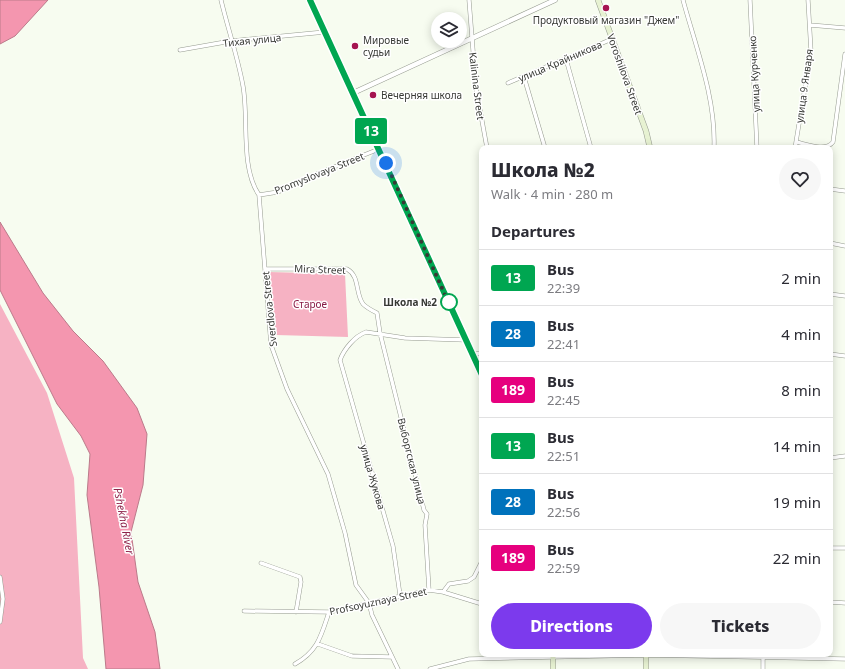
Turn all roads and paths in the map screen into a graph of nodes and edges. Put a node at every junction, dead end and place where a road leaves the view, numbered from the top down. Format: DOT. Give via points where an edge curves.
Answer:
graph roads {
  1 [pos="221,0"];
  2 [pos="310,0"];
  3 [pos="469,0"];
  4 [pos="555,0"];
  5 [pos="598,0"];
  6 [pos="683,0"];
  7 [pos="750,0"];
  8 [pos="808,0"];
  9 [pos="810,24"];
  10 [pos="845,28"];
  11 [pos="325,32"];
  12 [pos="612,39"];
  13 [pos="472,40"];
  14 [pos="231,41"];
  15 [pos="180,50"];
  16 [pos="845,54"];
  17 [pos="566,59"];
  18 [pos="524,77"];
  19 [pos="508,83"];
  20 [pos="353,93"];
  21 [pos="796,142"];
  22 [pos="486,145"];
  23 [pos="544,145"];
  24 [pos="590,145"];
  25 [pos="649,145"];
  26 [pos="714,145"];
  27 [pos="757,145"];
  28 [pos="796,145"];
  29 [pos="810,145"];
  30 [pos="831,145"];
  31 [pos="379,149"];
  32 [pos="833,189"];
  33 [pos="845,190"];
  34 [pos="259,195"];
  35 [pos="833,244"];
  36 [pos="845,246"];
  37 [pos="265,269"];
  38 [pos="833,294"];
  39 [pos="845,296"];
  40 [pos="380,333"];
  41 [pos="466,340"];
  42 [pos="479,353"];
  43 [pos="472,354"];
  44 [pos="833,354"];
  45 [pos="845,356"];
  46 [pos="479,369"];
  47 [pos="845,456"];
  48 [pos="833,458"];
  49 [pos="833,548"];
  50 [pos="845,548"];
  51 [pos="261,563"];
  52 [pos="479,567"];
  53 [pos="0,577"];
  54 [pos="429,590"];
  55 [pos="443,592"];
  56 [pos="400,595"];
  57 [pos="833,602"];
  58 [pos="369,603"];
  59 [pos="479,603"];
  60 [pos="845,603"];
  61 [pos="244,611"];
  62 [pos="296,612"];
  63 [pos="329,612"];
  64 [pos="0,622"];
  65 [pos="318,644"];
  66 [pos="392,657"];
  67 [pos="525,657"];
  68 [pos="553,657"];
  69 [pos="646,657"];
  70 [pos="763,657"];
  71 [pos="790,657"];
  72 [pos="845,659"];
  73 [pos="295,664"];
  74 [pos="398,669"];
  75 [pos="430,669"];
  76 [pos="553,669"];
  77 [pos="646,669"];
  78 [pos="763,669"];
  1 -- 14 [label="street, Sverdlova Street"];
  2 -- 11 [label="main road"];
  3 -- 13 [label="street, Kalinina Street"];
  4 -- 13 [label="street"];
  5 -- 12 [label="main road, Voroshilova Street"];
  6 -- 26 [label="street" via="709,93"];
  7 -- 27 [label="street, улица Курченко"];
  8 -- 9 [label="street, улица 9 Января"];
  9 -- 10 [label="street"];
  9 -- 21 [label="street, улица 9 Января" via="809,66"];
  11 -- 14 [label="street, Тихая улица"];
  11 -- 20 [label="main road"];
  12 -- 17 [label="street, улица Крайникова"];
  12 -- 25 [label="main road, Voroshilova Street"];
  13 -- 20 [label="street"];
  13 -- 22 [label="street, Kalinina Street" via="476,88"];
  14 -- 15 [label="street, Тихая улица"];
  14 -- 34 [label="street, Sverdlova Street" via="243,86 248,165 254,189"];
  16 -- 30 [label="street"];
  17 -- 18 [label="street, улица Крайникова"];
  17 -- 24 [label="street"];
  18 -- 19 [label="street, улица Крайникова"];
  18 -- 23 [label="street"];
  20 -- 31 [label="main road"];
  21 -- 28 [label="street, улица 9 Января"];
  21 -- 29 [label="street"];
  31 -- 34 [label="street, Promyslovaya Street" via="278,192"];
  31 -- 41 [label="main road"];
  32 -- 33 [label="street"];
  34 -- 37 [label="street, Sverdlova Street"];
  35 -- 36 [label="street"];
  37 -- 40 [label="street, Mira Street" via="351,271 363,304 377,313"];
  37 -- 58 [label="street, Sverdlova Street" via="271,345 287,389 328,474 345,533 356,585"];
  38 -- 39 [label="street"];
  40 -- 41 [label="street" via="405,338"];
  40 -- 54 [label="street, Выборгская улица" via="427,514 425,526"];
  40 -- 56 [label="street, улица Жукова" via="360,334 342,354 340,360 393,546"];
  41 -- 43 [label="main road"];
  42 -- 43 [label="street"];
  43 -- 46 [label="main road"];
  44 -- 45 [label="street"];
  47 -- 48 [label="street"];
  49 -- 50 [label="street"];
  51 -- 62 [label="street" via="300,576"];
  52 -- 55 [label="street" via="474,577 468,581 449,584"];
  53 -- 64 [label="street" via="3,599"];
  54 -- 55 [label="street, Profsoyuznaya Street"];
  54 -- 56 [label="street, Profsoyuznaya Street"];
  55 -- 59 [label="street, Profsoyuznaya Street"];
  56 -- 58 [label="street, Profsoyuznaya Street"];
  57 -- 60 [label="street"];
  58 -- 63 [label="street, Profsoyuznaya Street"];
  58 -- 66 [label="street, Sverdlova Street"];
  61 -- 62 [label="street, Profsoyuznaya Street"];
  62 -- 63 [label="street, Profsoyuznaya Street"];
  63 -- 65 [label="street"];
  65 -- 66 [label="street" via="352,656"];
  65 -- 73 [label="street"];
  66 -- 74 [label="street, Sverdlova Street"];
  67 -- 75 [label="street" via="469,659"];
  68 -- 76 [label="main road"];
  69 -- 77 [label="main road"];
  70 -- 78 [label="street"];
  71 -- 72 [label="street"];
}
